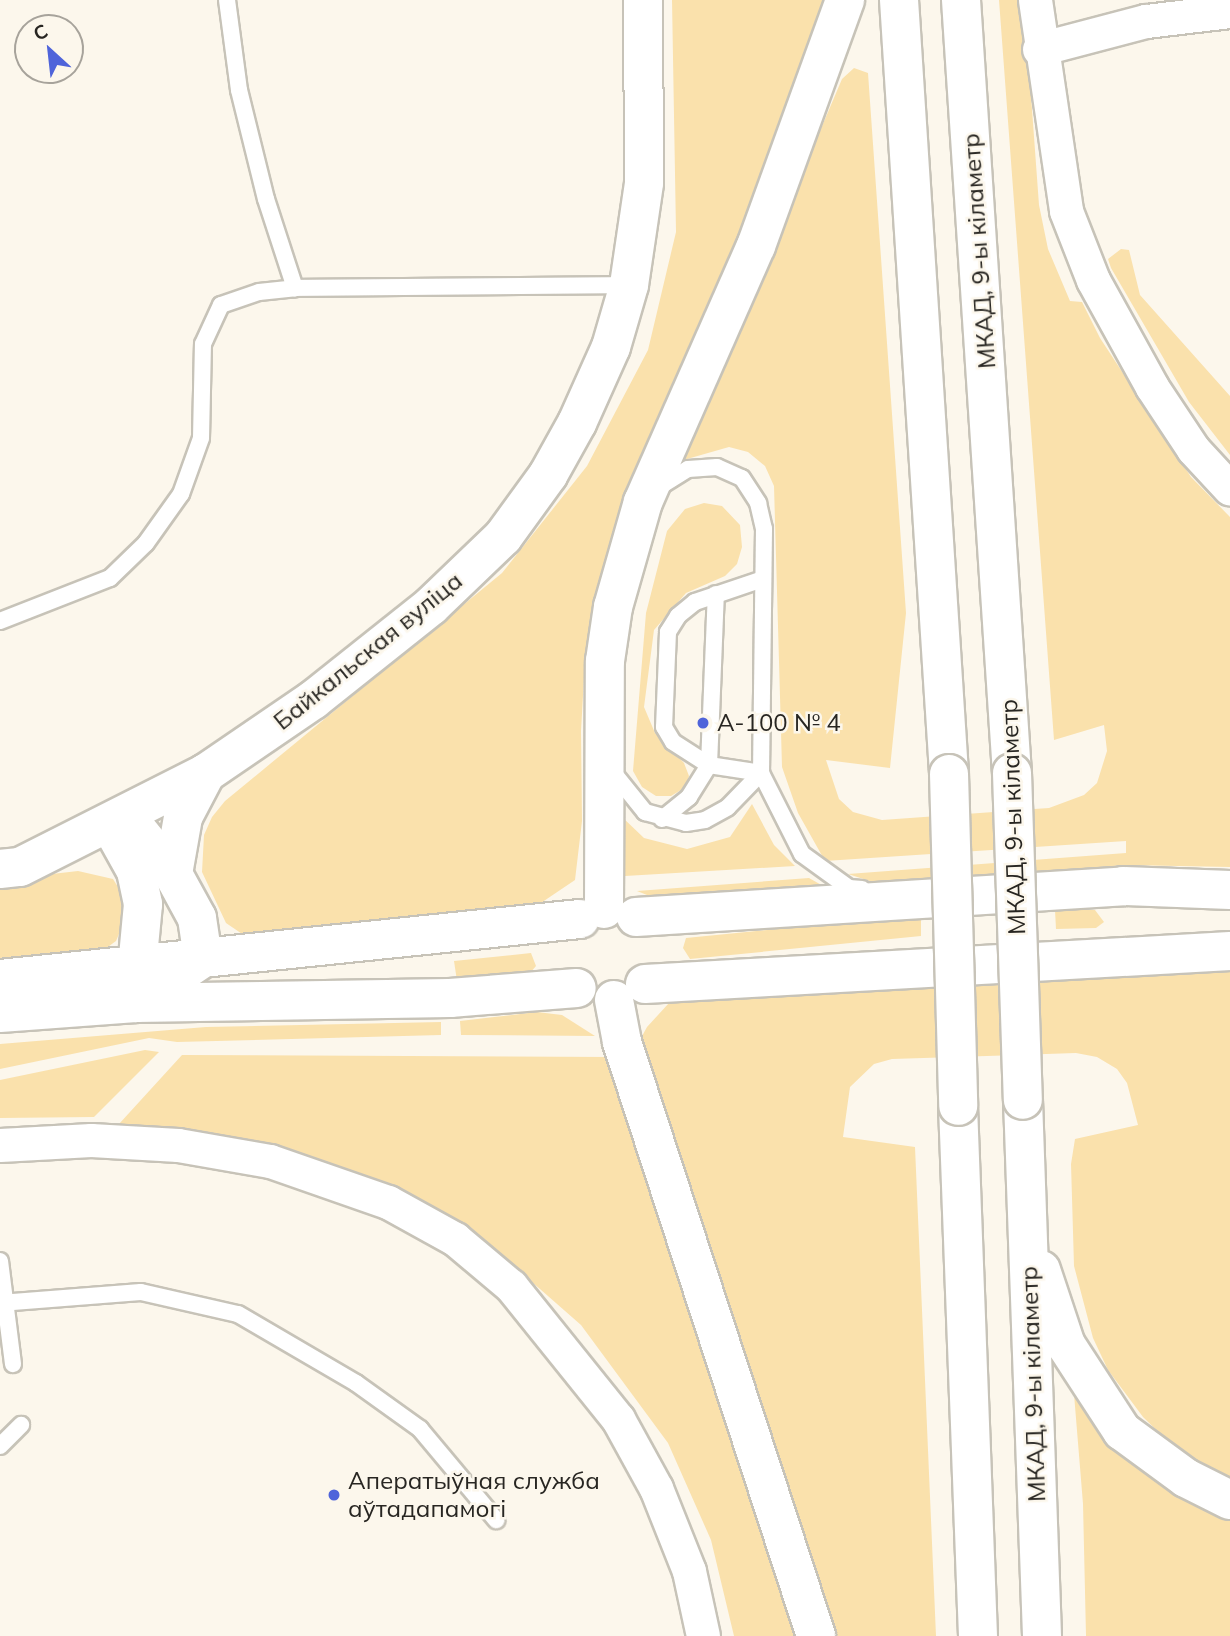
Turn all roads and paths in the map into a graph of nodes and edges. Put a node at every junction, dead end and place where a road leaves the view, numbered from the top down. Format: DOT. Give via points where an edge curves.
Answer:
graph roads {
  1 [pos="227,0"];
  2 [pos="643,0"];
  3 [pos="845,0"];
  4 [pos="899,0"];
  5 [pos="961,0"];
  6 [pos="1035,0"];
  7 [pos="1230,11"];
  8 [pos="1040,49"];
  9 [pos="629,285"];
  10 [pos="295,288"];
  11 [pos="1230,489"];
  12 [pos="643,502"];
  13 [pos="760,580"];
  14 [pos="716,594"];
  15 [pos="0,621"];
  16 [pos="603,757"];
  17 [pos="709,765"];
  18 [pos="206,773"];
  19 [pos="761,773"];
  20 [pos="662,819"];
  21 [pos="118,820"];
  22 [pos="0,869"];
  23 [pos="173,874"];
  24 [pos="1230,890"];
  25 [pos="955,898"];
  26 [pos="607,915"];
  27 [pos="1230,951"];
  28 [pos="203,958"];
  29 [pos="0,979"];
  30 [pos="136,985"];
  31 [pos="577,988"];
  32 [pos="629,992"];
  33 [pos="0,1013"];
  34 [pos="0,1145"];
  35 [pos="1026,1214"];
  36 [pos="0,1261"];
  37 [pos="2,1303"];
  38 [pos="13,1364"];
  39 [pos="21,1425"];
  40 [pos="0,1446"];
  41 [pos="1230,1500"];
  42 [pos="496,1520"];
  43 [pos="703,1636"];
  44 [pos="816,1636"];
  45 [pos="978,1636"];
  46 [pos="1042,1636"];
  1 -- 10 [label="lane" via="239,90 266,199"];
  2 -- 9 [label="main road, Байкальская вуліца" via="644,183"];
  3 -- 12 [label="main road" via="756,246"];
  4 -- 45 [label="main road, bridge" via="949,774"];
  5 -- 35 [label="main road, МКАД, 9-ы кіламетр, bridge" via="1012,773"];
  6 -- 8 [label="street"];
  7 -- 8 [label="street" via="1146,21"];
  8 -- 11 [label="street" via="1066,211 1093,280 1152,387 1193,449"];
  9 -- 10 [label="lane"];
  9 -- 18 [label="main road, Байкальская вуліца" via="611,348 577,423 548,475 503,537 430,606 356,666"];
  10 -- 15 [label="lane" via="259,292 221,305 203,344 201,438 181,494 146,543 110,578"];
  12 -- 13 [label="lane" via="688,469 717,467 742,478 758,503 764,529"];
  12 -- 16 [label="main road" via="613,607 604,661"];
  13 -- 14 [label="lane"];
  13 -- 19 [label="lane"];
  14 -- 17 [label="lane"];
  14 -- 17 [label="lane" via="695,602 668,632 664,727 673,742"];
  16 -- 20 [label="lane" via="629,797"];
  16 -- 26 [label="main road"];
  17 -- 19 [label="lane"];
  17 -- 20 [label="lane" via="690,797"];
  18 -- 21 [label="main road, Байкальская вуліца"];
  18 -- 23 [label="main road" via="183,817"];
  19 -- 20 [label="lane" via="728,807 705,820"];
  19 -- 25 [label="lane" via="802,855 819,870 849,888"];
  21 -- 22 [label="main road, Байкальская вуліца" via="19,867"];
  21 -- 23 [label="main road"];
  21 -- 30 [label="main road" via="144,904"];
  23 -- 28 [label="main road" via="197,918"];
  24 -- 25 [label="main road" via="1122,886"];
  25 -- 26 [label="main road"];
  26 -- 28 [label="main road"];
  26 -- 31 [label="main road" via="564,945 563,961"];
  26 -- 32 [label="main road" via="650,935 655,956"];
  27 -- 32 [label="main road"];
  28 -- 30 [label="main road"];
  29 -- 30 [label="main road"];
  30 -- 31 [label="main road" via="450,998"];
  30 -- 33 [label="main road"];
  31 -- 32 [label="main road" via="587,996"];
  32 -- 44 [label="main road" via="622,1042"];
  34 -- 43 [label="street" via="91,1140 178,1145 270,1161 388,1202 455,1239 511,1286 618,1419 656,1488 689,1571"];
  35 -- 41 [label="main road" via="1066,1345 1122,1431 1186,1478"];
  35 -- 46 [label="main road, МКАД, 9-ы кіламетр"];
  36 -- 37 [label="lane"];
  37 -- 38 [label="lane"];
  37 -- 42 [label="lane" via="141,1292 238,1314 356,1383 420,1429"];
  39 -- 40 [label="lane"];
}
